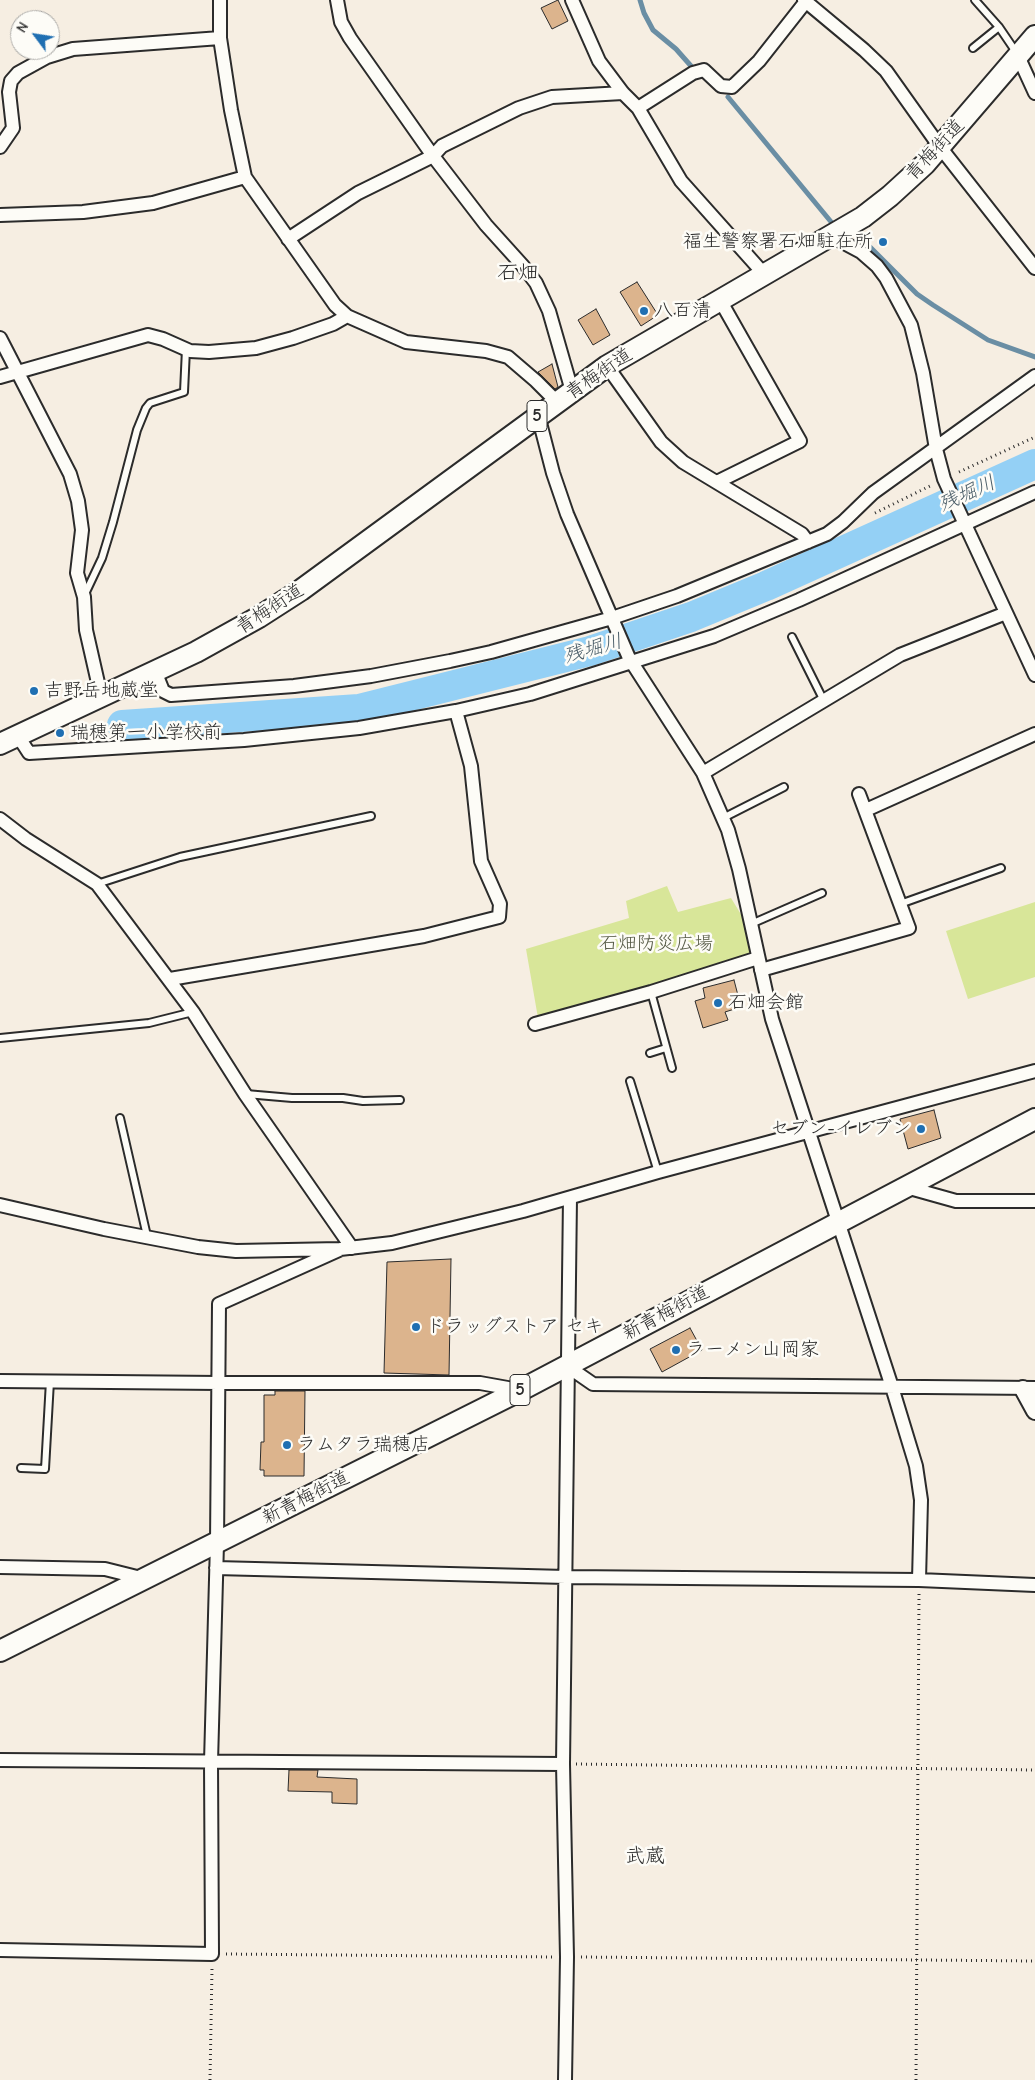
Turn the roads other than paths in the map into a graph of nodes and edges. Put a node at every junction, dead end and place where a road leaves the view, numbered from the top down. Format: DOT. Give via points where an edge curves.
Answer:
graph roads {
  1 [pos="220,0"];
  2 [pos="337,0"];
  3 [pos="572,0"];
  4 [pos="806,0"];
  5 [pos="974,0"];
  6 [pos="999,27"];
  7 [pos="1035,36"];
  8 [pos="220,38"];
  9 [pos="973,48"];
  10 [pos="1018,56"];
  11 [pos="623,93"];
  12 [pos="1035,93"];
  13 [pos="638,108"];
  14 [pos="0,147"];
  15 [pos="940,147"];
  16 [pos="433,156"];
  17 [pos="245,177"];
  18 [pos="0,215"];
  19 [pos="831,236"];
  20 [pos="288,239"];
  21 [pos="1035,268"];
  22 [pos="764,274"];
  23 [pos="720,300"];
  24 [pos="347,316"];
  25 [pos="0,338"];
  26 [pos="186,349"];
  27 [pos="607,366"];
  28 [pos="16,372"];
  29 [pos="1035,376"];
  30 [pos="0,377"];
  31 [pos="565,396"];
  32 [pos="538,415"];
  33 [pos="936,449"];
  34 [pos="717,482"];
  35 [pos="1035,492"];
  36 [pos="963,520"];
  37 [pos="808,542"];
  38 [pos="84,598"];
  39 [pos="1006,613"];
  40 [pos="613,620"];
  41 [pos="792,637"];
  42 [pos="631,661"];
  43 [pos="155,671"];
  44 [pos="1035,675"];
  45 [pos="101,696"];
  46 [pos="824,701"];
  47 [pos="456,711"];
  48 [pos="1035,734"];
  49 [pos="18,736"];
  50 [pos="0,744"];
  51 [pos="703,773"];
  52 [pos="784,786"];
  53 [pos="859,794"];
  54 [pos="866,810"];
  55 [pos="371,816"];
  56 [pos="723,818"];
  57 [pos="0,819"];
  58 [pos="1001,868"];
  59 [pos="97,884"];
  60 [pos="822,893"];
  61 [pos="900,904"];
  62 [pos="751,924"];
  63 [pos="760,964"];
  64 [pos="170,979"];
  65 [pos="651,992"];
  66 [pos="193,1012"];
  67 [pos="535,1024"];
  68 [pos="0,1038"];
  69 [pos="666,1048"];
  70 [pos="650,1053"];
  71 [pos="672,1068"];
  72 [pos="1035,1071"];
  73 [pos="630,1081"];
  74 [pos="245,1094"];
  75 [pos="400,1100"];
  76 [pos="120,1118"];
  77 [pos="1035,1119"];
  78 [pos="808,1132"];
  79 [pos="658,1172"];
  80 [pos="906,1187"];
  81 [pos="570,1198"];
  82 [pos="1035,1201"];
  83 [pos="0,1205"];
  84 [pos="837,1223"];
  85 [pos="146,1236"];
  86 [pos="346,1248"];
  87 [pos="567,1366"];
  88 [pos="0,1380"];
  89 [pos="50,1382"];
  90 [pos="219,1383"];
  91 [pos="892,1388"];
  92 [pos="1029,1388"];
  93 [pos="521,1390"];
  94 [pos="1035,1411"];
  95 [pos="21,1468"];
  96 [pos="217,1543"];
  97 [pos="0,1567"];
  98 [pos="216,1568"];
  99 [pos="566,1577"];
  100 [pos="145,1579"];
  101 [pos="919,1580"];
  102 [pos="1035,1585"];
  103 [pos="0,1651"];
  104 [pos="0,1760"];
  105 [pos="212,1762"];
  106 [pos="563,1764"];
  107 [pos="0,1950"];
  108 [pos="565,2080"];
  1 -- 8 [label="street"];
  2 -- 16 [label="street" via="341,22 350,38"];
  3 -- 11 [label="street" via="599,61"];
  4 -- 13 [label="street" via="759,60 732,87 721,86 704,70"];
  4 -- 15 [label="street" via="886,71"];
  5 -- 6 [label="lane"];
  6 -- 9 [label="lane"];
  6 -- 10 [label="lane"];
  7 -- 10 [label="main road, 青梅街道 / 5"];
  8 -- 14 [label="street" via="72,49 47,57 18,73 11,82 13,128"];
  8 -- 17 [label="street"];
  10 -- 12 [label="street"];
  10 -- 15 [label="main road, 青梅街道 / 5"];
  11 -- 13 [label="street"];
  11 -- 16 [label="street" via="552,98 532,103 442,146"];
  13 -- 22 [label="street" via="681,181"];
  15 -- 19 [label="main road, 青梅街道 / 5" via="890,196"];
  15 -- 21 [label="street"];
  16 -- 20 [label="street" via="358,193"];
  16 -- 31 [label="street" via="536,284 549,311"];
  17 -- 18 [label="street" via="153,204 83,212"];
  17 -- 20 [label="street"];
  19 -- 22 [label="main road, 青梅街道 / 5"];
  19 -- 33 [label="street" via="861,252 877,266 911,325"];
  20 -- 24 [label="street" via="335,305"];
  22 -- 23 [label="main road, 青梅街道 / 5"];
  23 -- 27 [label="main road, 青梅街道 / 5"];
  23 -- 34 [label="street" via="800,441"];
  24 -- 26 [label="street" via="317,330 256,348 209,352"];
  24 -- 31 [label="street" via="406,342 486,351 508,358 536,381"];
  25 -- 28 [label="street"];
  26 -- 28 [label="street" via="148,334"];
  26 -- 38 [label="lane" via="184,392 146,408 102,558"];
  27 -- 31 [label="main road, 青梅街道 / 5"];
  27 -- 34 [label="street" via="661,442 683,462"];
  28 -- 30 [label="street"];
  28 -- 38 [label="street" via="70,474 82,530 76,573"];
  29 -- 33 [label="street"];
  31 -- 32 [label="main road, 青梅街道 / 5"];
  32 -- 40 [label="street" via="552,473 567,514"];
  32 -- 43 [label="main road, 青梅街道 / 5" via="280,604 235,632"];
  33 -- 36 [label="street"];
  33 -- 37 [label="street" via="873,493 827,534"];
  34 -- 37 [label="street" via="802,534"];
  35 -- 36 [label="street"];
  36 -- 39 [label="street"];
  36 -- 42 [label="street" via="714,636"];
  37 -- 40 [label="street"];
  38 -- 45 [label="street" via="86,630"];
  39 -- 44 [label="street"];
  39 -- 46 [label="street" via="900,656"];
  40 -- 42 [label="street"];
  40 -- 43 [label="street" via="458,659 313,684 170,695 163,691"];
  41 -- 46 [label="lane"];
  42 -- 47 [label="street" via="530,694"];
  42 -- 51 [label="street"];
  43 -- 45 [label="main road, 青梅街道 / 5"];
  45 -- 49 [label="main road, 青梅街道 / 5"];
  46 -- 51 [label="street"];
  47 -- 49 [label="street" via="312,734 120,748 29,752"];
  47 -- 64 [label="street" via="471,766 481,861 500,904 499,917 424,936"];
  48 -- 54 [label="street"];
  49 -- 50 [label="main road, 青梅街道 / 5"];
  51 -- 56 [label="street"];
  52 -- 56 [label="lane"];
  53 -- 54 [label="street"];
  54 -- 61 [label="street"];
  55 -- 59 [label="lane" via="180,857"];
  56 -- 62 [label="street"];
  57 -- 59 [label="street"];
  58 -- 61 [label="lane"];
  59 -- 64 [label="street"];
  60 -- 62 [label="lane"];
  61 -- 63 [label="street" via="910,928"];
  62 -- 63 [label="street"];
  63 -- 65 [label="street"];
  63 -- 78 [label="street" via="772,1019"];
  64 -- 66 [label="street"];
  65 -- 67 [label="street"];
  65 -- 69 [label="lane"];
  66 -- 68 [label="lane" via="150,1023"];
  66 -- 74 [label="street"];
  69 -- 70 [label="lane"];
  69 -- 71 [label="lane"];
  72 -- 78 [label="street"];
  73 -- 79 [label="lane"];
  74 -- 75 [label="lane"];
  74 -- 86 [label="street"];
  76 -- 85 [label="lane"];
  77 -- 80 [label="main road, 新青梅街道 / 5"];
  78 -- 79 [label="street"];
  78 -- 84 [label="street"];
  79 -- 81 [label="street"];
  80 -- 82 [label="street" via="956,1201"];
  80 -- 84 [label="main road, 新青梅街道 / 5"];
  81 -- 86 [label="street" via="456,1229 392,1243"];
  81 -- 87 [label="street"];
  83 -- 85 [label="street"];
  84 -- 87 [label="main road, 新青梅街道 / 5"];
  84 -- 91 [label="street"];
  85 -- 86 [label="street" via="236,1251"];
  86 -- 90 [label="street" via="219,1304"];
  87 -- 91 [label="street" via="593,1384"];
  87 -- 93 [label="main road, 新青梅街道 / 5"];
  87 -- 99 [label="street"];
  88 -- 89 [label="street"];
  89 -- 90 [label="street"];
  89 -- 95 [label="lane" via="45,1469"];
  90 -- 93 [label="street" via="480,1383"];
  90 -- 96 [label="street"];
  91 -- 92 [label="street"];
  91 -- 101 [label="street" via="916,1466 921,1500"];
  92 -- 94 [label="street"];
  93 -- 96 [label="main road, 新青梅街道 / 5"];
  96 -- 98 [label="street"];
  96 -- 100 [label="main road, 新青梅街道 / 5"];
  97 -- 100 [label="street" via="105,1569"];
  98 -- 99 [label="street"];
  98 -- 105 [label="street"];
  99 -- 101 [label="street"];
  99 -- 106 [label="street"];
  100 -- 103 [label="main road, 新青梅街道 / 5"];
  101 -- 102 [label="street"];
  104 -- 105 [label="street"];
  105 -- 106 [label="street"];
  105 -- 107 [label="street" via="212,1954"];
  106 -- 108 [label="street" via="567,1957"];
}
